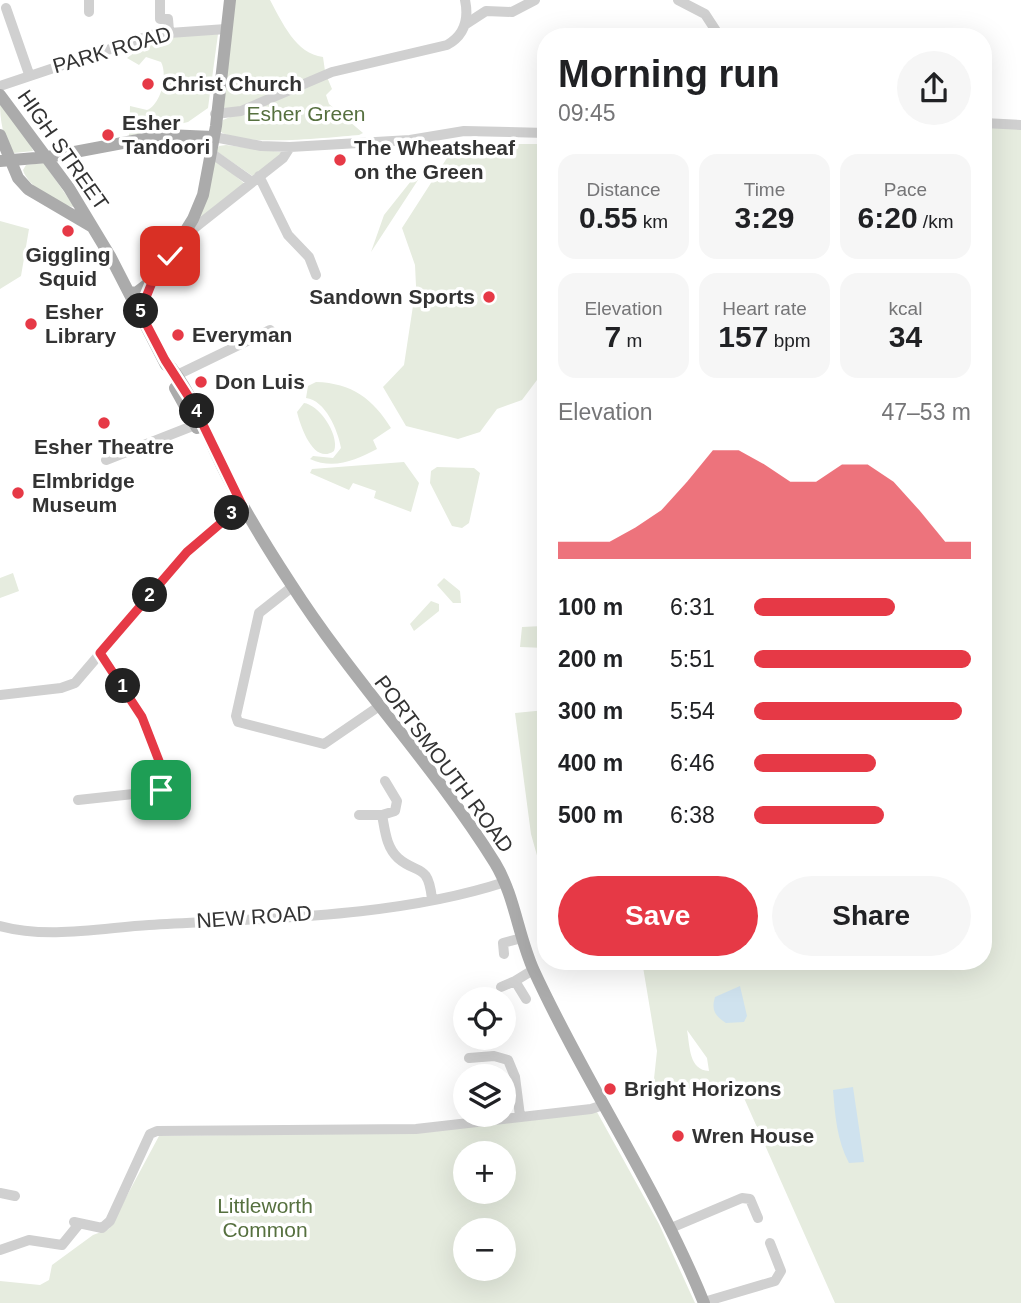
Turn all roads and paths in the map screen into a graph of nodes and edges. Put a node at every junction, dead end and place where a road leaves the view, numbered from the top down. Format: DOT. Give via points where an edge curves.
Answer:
graph roads {
  1 [pos="89,0"];
  2 [pos="160,0"];
  3 [pos="230,0"];
  4 [pos="465,0"];
  5 [pos="535,0"];
  6 [pos="678,0"];
  7 [pos="6,8"];
  8 [pos="486,11"];
  9 [pos="89,12"];
  10 [pos="466,24"];
  11 [pos="714,28"];
  12 [pos="226,29"];
  13 [pos="169,31"];
  14 [pos="29,74"];
  15 [pos="0,86"];
  16 [pos="0,95"];
  17 [pos="215,114"];
  18 [pos="992,123"];
  19 [pos="1021,125"];
  20 [pos="537,132"];
  21 [pos="190,134"];
  22 [pos="0,135"];
  23 [pos="214,137"];
  24 [pos="290,147"];
  25 [pos="211,153"];
  26 [pos="48,157"];
  27 [pos="6,161"];
  28 [pos="0,171"];
  29 [pos="18,177"];
  30 [pos="256,179"];
  31 [pos="94,228"];
  32 [pos="182,238"];
  33 [pos="316,275"];
  34 [pos="153,280"];
  35 [pos="130,292"];
  36 [pos="140,312"];
  37 [pos="270,330"];
  38 [pos="165,360"];
  39 [pos="177,374"];
  40 [pos="199,423"];
  41 [pos="106,460"];
  42 [pos="242,505"];
  43 [pos="292,587"];
  44 [pos="100,653"];
  45 [pos="0,695"];
  46 [pos="378,707"];
  47 [pos="385,781"];
  48 [pos="78,800"];
  49 [pos="359,815"];
  50 [pos="382,815"];
  51 [pos="505,881"];
  52 [pos="432,899"];
  53 [pos="0,926"];
  54 [pos="522,938"];
  55 [pos="504,954"];
  56 [pos="533,970"];
  57 [pos="515,981"];
  58 [pos="501,987"];
  59 [pos="526,999"];
  60 [pos="479,1064"];
  61 [pos="510,1064"];
  62 [pos="516,1088"];
  63 [pos="603,1105"];
  64 [pos="520,1116"];
  65 [pos="0,1193"];
  66 [pos="15,1196"];
  67 [pos="758,1218"];
  68 [pos="671,1228"];
  69 [pos="770,1243"];
  70 [pos="0,1250"];
  71 [pos="704,1302"];
  1 -- 9 [label="street"];
  2 -- 13 [label="street" via="160,19 168,19"];
  3 -- 12 [label="main road"];
  4 -- 8 [label="street"];
  4 -- 10 [label="street"];
  5 -- 8 [label="street" via="513,12"];
  6 -- 11 [label="street" via="705,14"];
  7 -- 14 [label="street"];
  8 -- 10 [label="street"];
  10 -- 17 [label="street" via="455,40 440,47 371,60 241,111"];
  12 -- 13 [label="street, PARK ROAD"];
  12 -- 17 [label="main road"];
  13 -- 14 [label="street, PARK ROAD"];
  14 -- 15 [label="street, PARK ROAD"];
  16 -- 26 [label="main road, HIGH STREET"];
  17 -- 21 [label="main road"];
  17 -- 23 [label="main road"];
  18 -- 19 [label="street"];
  20 -- 24 [label="street" via="464,131 410,140"];
  21 -- 23 [label="main road"];
  21 -- 25 [label="main road"];
  21 -- 26 [label="main road"];
  22 -- 27 [label="main road, HIGH STREET"];
  23 -- 24 [label="street"];
  23 -- 25 [label="main road"];
  24 -- 30 [label="street"];
  25 -- 30 [label="street"];
  25 -- 32 [label="main road" via="199,208"];
  26 -- 27 [label="main road"];
  26 -- 31 [label="main road, HIGH STREET"];
  27 -- 29 [label="main road, HIGH STREET"];
  28 -- 29 [label="main road" via="9,170"];
  29 -- 31 [label="main road, HIGH STREET" via="33,193"];
  30 -- 32 [label="street"];
  30 -- 33 [label="street" via="288,235 309,257"];
  31 -- 35 [label="main road, HIGH STREET"];
  32 -- 34 [label="main road"];
  34 -- 35 [label="main road" via="136,293"];
  34 -- 36 [label="main road"];
  35 -- 36 [label="main road, HIGH STREET"];
  36 -- 38 [label="main road, HIGH STREET"];
  37 -- 39 [label="street"];
  38 -- 39 [label="main road, HIGH STREET"];
  38 -- 40 [label="main road, HIGH STREET"];
  39 -- 40 [label="main road, HIGH STREET"];
  40 -- 41 [label="street"];
  40 -- 42 [label="main road, PORTSMOUTH ROAD"];
  42 -- 43 [label="main road, PORTSMOUTH ROAD"];
  42 -- 44 [label="street" via="187,552"];
  43 -- 46 [label="main road, PORTSMOUTH ROAD"];
  43 -- 46 [label="street" via="265,606 256,621 238,722 324,744"];
  44 -- 45 [label="street" via="69,686"];
  44 -- 48 [label="street" via="146,725 165,786"];
  46 -- 51 [label="main road, PORTSMOUTH ROAD" via="472,827"];
  47 -- 50 [label="street" via="398,806"];
  49 -- 50 [label="street"];
  50 -- 52 [label="street" via="383,844 421,870"];
  51 -- 52 [label="street, NEW ROAD"];
  51 -- 54 [label="main road, PORTSMOUTH ROAD"];
  52 -- 53 [label="street, NEW ROAD" via="353,910 77,930"];
  54 -- 55 [label="street" via="503,943"];
  54 -- 56 [label="main road, PORTSMOUTH ROAD"];
  56 -- 57 [label="street"];
  56 -- 63 [label="main road, PORTSMOUTH ROAD"];
  57 -- 58 [label="street"];
  57 -- 59 [label="street"];
  60 -- 61 [label="street" via="475,1057 501,1056"];
  62 -- 64 [label="street"];
  63 -- 64 [label="street"];
  63 -- 68 [label="main road, PORTSMOUTH ROAD"];
  64 -- 70 [label="street" via="416,1129 157,1131 150,1134 110,1221 102,1228 77,1223 62,1245 29,1240"];
  65 -- 66 [label="street"];
  67 -- 68 [label="street" via="750,1199 742,1198"];
  68 -- 71 [label="main road, PORTSMOUTH ROAD"];
  69 -- 71 [label="street" via="780,1271 775,1281"];
}
